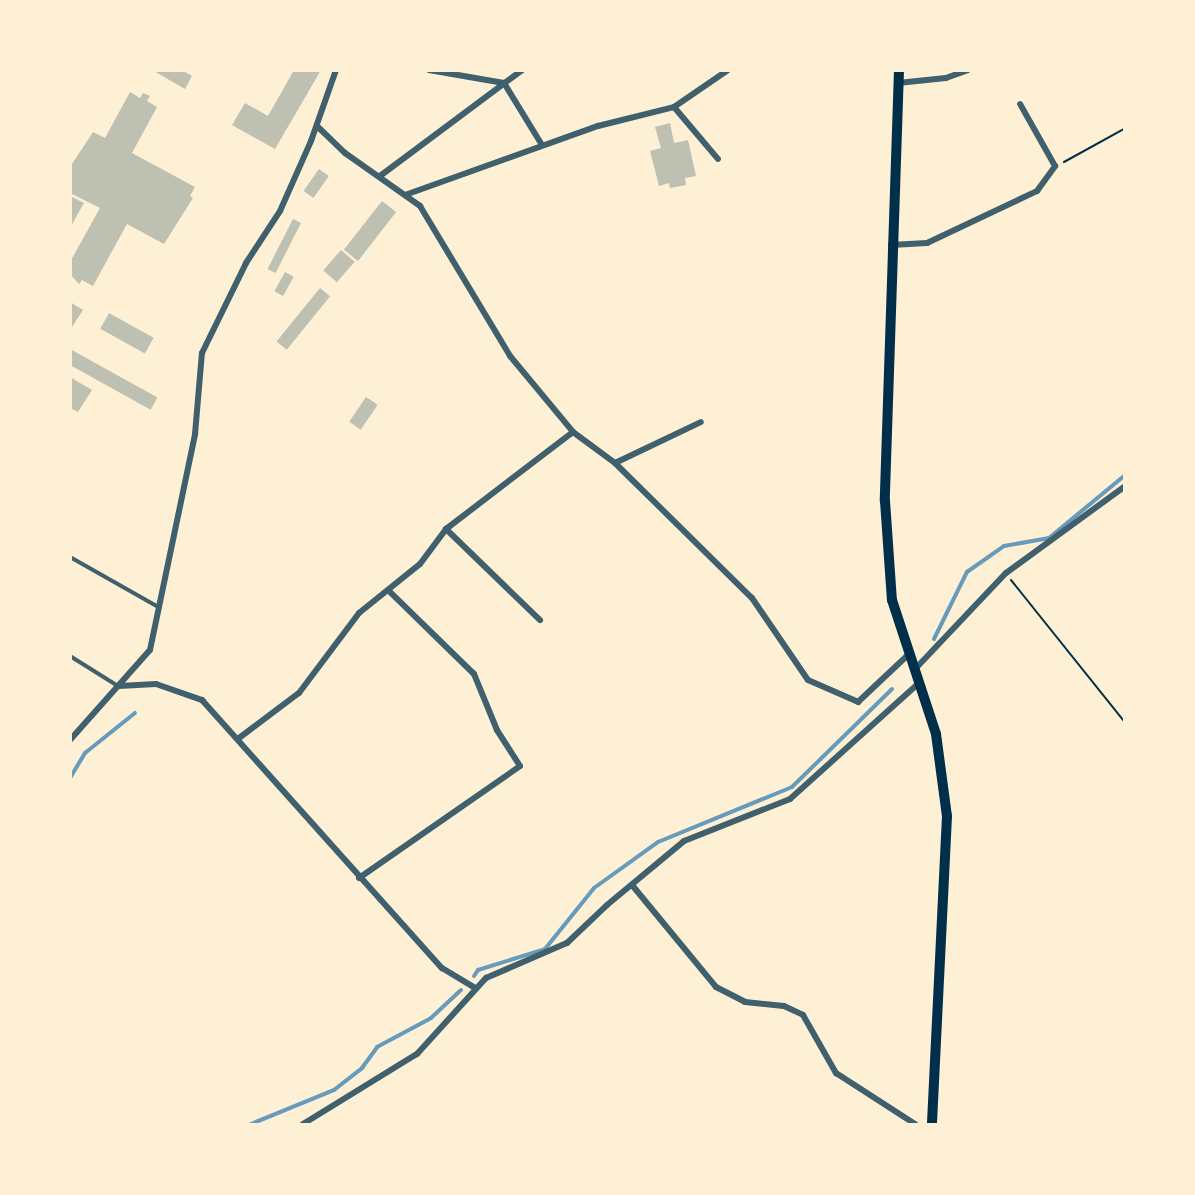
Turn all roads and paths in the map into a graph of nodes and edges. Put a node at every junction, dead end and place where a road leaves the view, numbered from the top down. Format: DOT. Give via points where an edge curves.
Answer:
graph roads {
  1 [pos="336,70"];
  2 [pos="429,70"];
  3 [pos="522,70"];
  4 [pos="728,70"];
  5 [pos="899,70"];
  6 [pos="968,70"];
  7 [pos="504,83"];
  8 [pos="898,83"];
  9 [pos="1020,104"];
  10 [pos="675,107"];
  11 [pos="316,126"];
  12 [pos="1125,129"];
  13 [pos="542,146"];
  14 [pos="718,159"];
  15 [pos="1055,166"];
  16 [pos="380,176"];
  17 [pos="405,195"];
  18 [pos="890,244"];
  19 [pos="701,422"];
  20 [pos="573,432"];
  21 [pos="615,463"];
  22 [pos="1125,487"];
  23 [pos="446,529"];
  24 [pos="70,557"];
  25 [pos="1006,573"];
  26 [pos="388,590"];
  27 [pos="160,609"];
  28 [pos="540,620"];
  29 [pos="909,654"];
  30 [pos="70,656"];
  31 [pos="917,667"];
  32 [pos="920,682"];
  33 [pos="119,686"];
  34 [pos="1125,722"];
  35 [pos="239,738"];
  36 [pos="70,740"];
  37 [pos="359,878"];
  38 [pos="632,885"];
  39 [pos="475,988"];
  40 [pos="303,1125"];
  41 [pos="915,1125"];
  42 [pos="932,1125"];
  1 -- 11 [label="street"];
  2 -- 7 [label="street"];
  3 -- 7 [label="street"];
  4 -- 10 [label="street"];
  5 -- 8 [label="main road"];
  6 -- 8 [label="street" via="946,78"];
  7 -- 13 [label="street"];
  7 -- 16 [label="street"];
  8 -- 18 [label="main road"];
  9 -- 15 [label="street"];
  10 -- 13 [label="street"];
  10 -- 14 [label="street"];
  11 -- 16 [label="street"];
  11 -- 27 [label="street" via="280,211 246,263 202,353 195,434"];
  12 -- 15 [label="path"];
  13 -- 17 [label="street"];
  15 -- 18 [label="street" via="1037,191 959,230 927,243"];
  16 -- 17 [label="street"];
  17 -- 20 [label="street" via="420,206 510,356"];
  18 -- 29 [label="main road" via="887,566 892,600"];
  19 -- 21 [label="street"];
  20 -- 21 [label="street"];
  20 -- 23 [label="street"];
  21 -- 29 [label="street" via="753,598 784,640 798,669 819,687 850,701 864,700"];
  22 -- 25 [label="street"];
  23 -- 26 [label="street" via="420,564"];
  23 -- 28 [label="street"];
  24 -- 27 [label="lane"];
  25 -- 31 [label="street"];
  25 -- 34 [label="path"];
  26 -- 35 [label="street" via="359,613 299,693"];
  26 -- 37 [label="street" via="474,674 497,730 520,766"];
  27 -- 33 [label="street" via="150,650"];
  29 -- 31 [label="main road"];
  30 -- 33 [label="lane"];
  31 -- 32 [label="main road"];
  32 -- 38 [label="street" via="790,799 684,841"];
  32 -- 42 [label="main road" via="936,734 947,816"];
  33 -- 35 [label="street" via="156,684 202,700"];
  33 -- 36 [label="street"];
  35 -- 37 [label="street"];
  37 -- 39 [label="street" via="442,968"];
  38 -- 39 [label="street" via="557,951 497,970"];
  38 -- 41 [label="street" via="716,987 745,1002 795,1010 811,1025 836,1073"];
  39 -- 40 [label="street" via="417,1054"];
}
